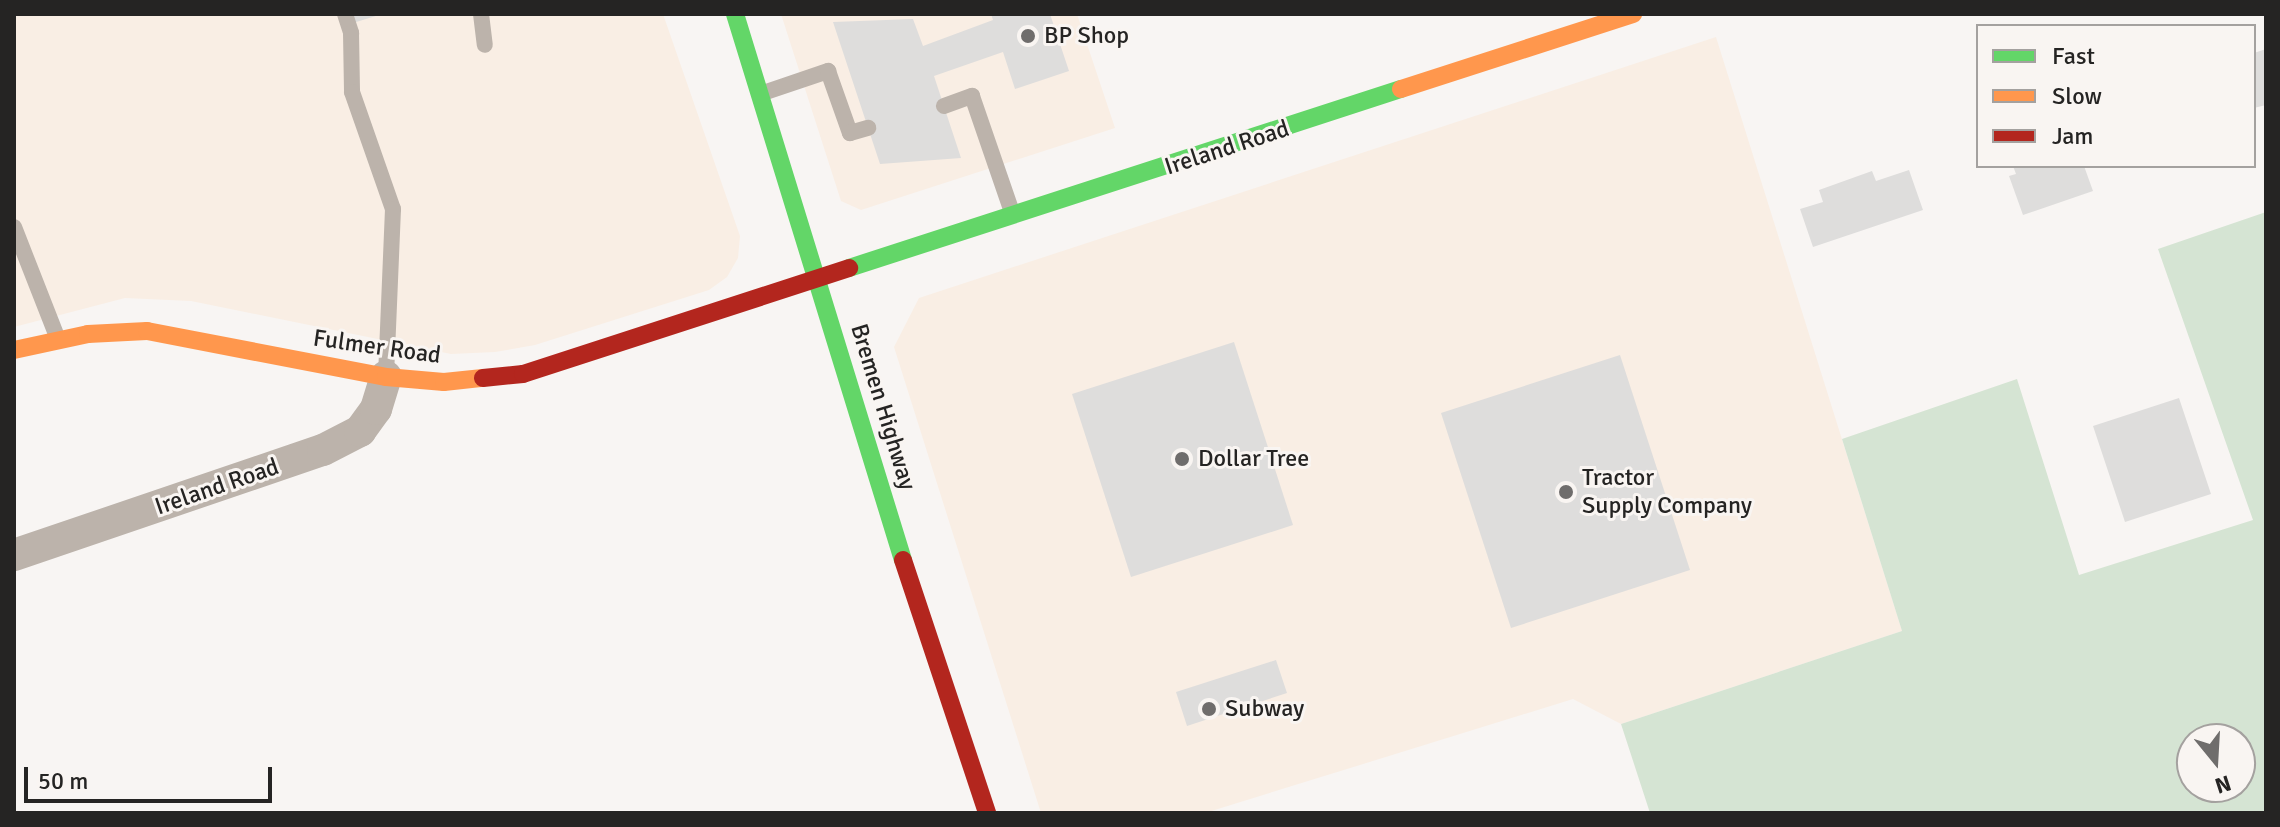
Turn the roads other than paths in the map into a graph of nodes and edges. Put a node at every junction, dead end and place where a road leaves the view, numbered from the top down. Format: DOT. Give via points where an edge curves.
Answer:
graph roads {
  1 [pos="345,14"];
  2 [pos="481,14"];
  3 [pos="735,14"];
  4 [pos="1633,14"];
  5 [pos="485,45"];
  6 [pos="761,94"];
  7 [pos="944,106"];
  8 [pos="868,128"];
  9 [pos="1014,217"];
  10 [pos="14,227"];
  11 [pos="820,281"];
  12 [pos="57,339"];
  13 [pos="14,350"];
  14 [pos="386,377"];
  15 [pos="14,555"];
  16 [pos="987,813"];
  1 -- 14 [label="lane" via="351,33 352,92 393,209"];
  2 -- 5 [label="lane"];
  3 -- 6 [label="main road, Bremen Highway"];
  4 -- 9 [label="main road, Ireland Road"];
  6 -- 8 [label="lane" via="828,71 850,133"];
  6 -- 11 [label="main road, Bremen Highway"];
  7 -- 9 [label="lane" via="972,96"];
  9 -- 11 [label="main road, Ireland Road"];
  10 -- 12 [label="lane"];
  11 -- 14 [label="main road, Fulmer Road" via="523,374 444,382"];
  11 -- 16 [label="main road, Bremen Highway" via="926,634"];
  12 -- 13 [label="main road, Fulmer Road"];
  12 -- 14 [label="main road, Fulmer Road" via="147,331"];
  14 -- 15 [label="street, Ireland Road" via="376,409 360,431 323,450"];
}
